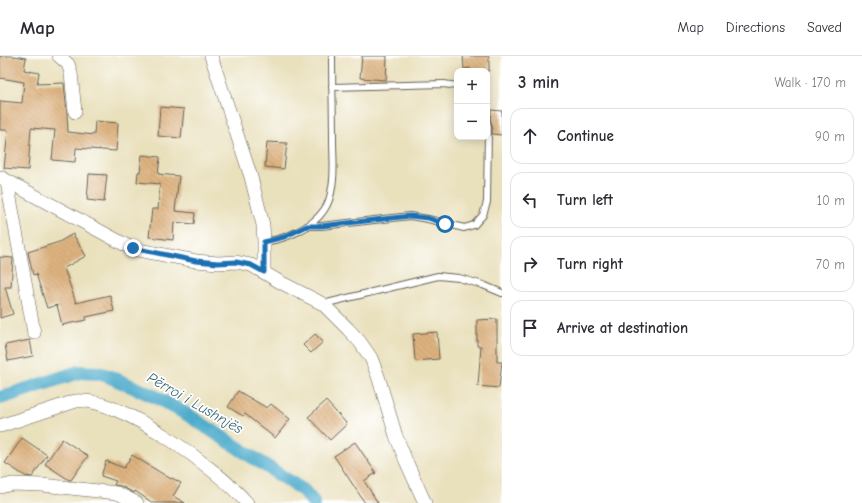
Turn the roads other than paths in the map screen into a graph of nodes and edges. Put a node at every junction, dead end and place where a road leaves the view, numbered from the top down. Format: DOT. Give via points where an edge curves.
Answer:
graph roads {
  1 [pos="59,56"];
  2 [pos="211,56"];
  3 [pos="332,56"];
  4 [pos="454,86"];
  5 [pos="332,88"];
  6 [pos="75,112"];
  7 [pos="488,140"];
  8 [pos="4,179"];
  9 [pos="307,226"];
  10 [pos="264,242"];
  11 [pos="264,272"];
  12 [pos="502,293"];
  13 [pos="323,304"];
  14 [pos="34,333"];
  15 [pos="0,426"];
  16 [pos="0,487"];
  17 [pos="137,503"];
  18 [pos="247,503"];
  19 [pos="425,503"];
  1 -- 6 [label="street" via="68,64 71,73"];
  2 -- 10 [label="street" via="251,177 263,225"];
  3 -- 5 [label="lane"];
  4 -- 5 [label="lane"];
  5 -- 9 [label="lane" via="332,187 325,209"];
  7 -- 9 [label="lane" via="487,202 483,215 474,225 464,228 410,216"];
  8 -- 11 [label="street" via="133,248 196,261 251,265"];
  8 -- 14 [label="street"];
  9 -- 10 [label="lane" via="284,237"];
  10 -- 11 [label="street"];
  11 -- 13 [label="street"];
  12 -- 13 [label="lane" via="483,284 438,276"];
  13 -- 19 [label="street" via="360,342 371,358 396,436"];
  15 -- 18 [label="street" via="76,401 99,404 140,422 182,447"];
  16 -- 17 [label="street" via="12,484 42,485 117,493"];
}
